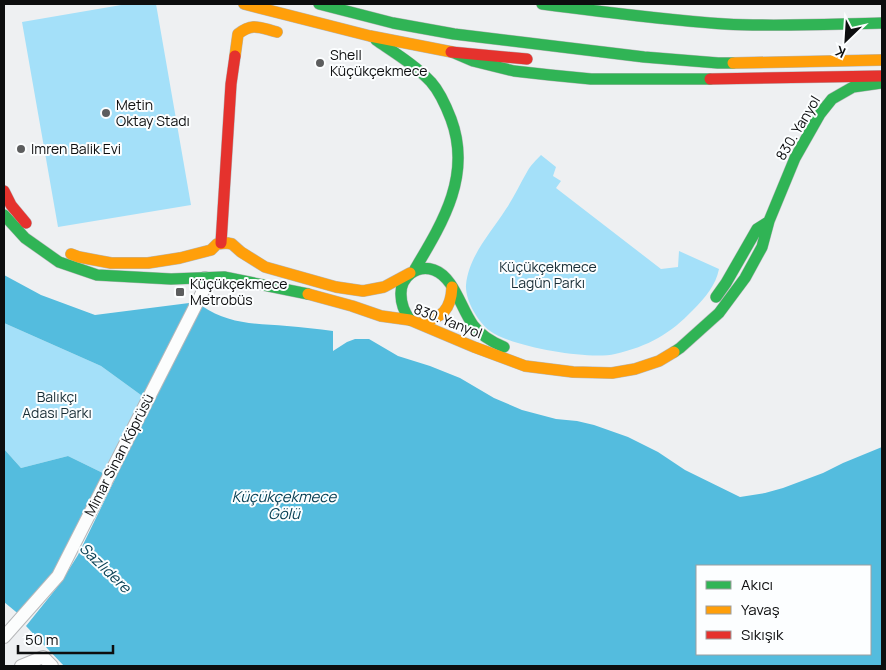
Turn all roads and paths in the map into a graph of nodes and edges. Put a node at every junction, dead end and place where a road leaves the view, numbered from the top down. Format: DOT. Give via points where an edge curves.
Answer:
graph roads {
  1 [pos="244,4"];
  2 [pos="319,4"];
  3 [pos="542,4"];
  4 [pos="882,23"];
  5 [pos="277,32"];
  6 [pos="370,36"];
  7 [pos="452,52"];
  8 [pos="882,60"];
  9 [pos="541,61"];
  10 [pos="768,63"];
  11 [pos="629,67"];
  12 [pos="882,76"];
  13 [pos="882,83"];
  14 [pos="4,192"];
  15 [pos="4,215"];
  16 [pos="769,221"];
  17 [pos="221,243"];
  18 [pos="210,250"];
  19 [pos="240,252"];
  20 [pos="735,268"];
  21 [pos="208,270"];
  22 [pos="413,271"];
  23 [pos="748,273"];
  24 [pos="224,277"];
  25 [pos="452,287"];
  26 [pos="415,322"];
  27 [pos="4,637"];
  28 [pos="21,666"];
  29 [pos="52,666"];
  1 -- 6 [label="main road"];
  2 -- 10 [label="main road" via="393,23 464,35 644,57"];
  3 -- 4 [label="main road" via="698,22 752,25"];
  5 -- 17 [label="main road" via="252,26 238,34 231,84"];
  6 -- 7 [label="main road"];
  6 -- 22 [label="main road" via="416,68 436,88 454,126 458,144 459,171 451,204"];
  7 -- 9 [label="main road"];
  7 -- 12 [label="main road" via="472,61 514,71 591,79"];
  8 -- 10 [label="main road"];
  10 -- 11 [label="main road" via="706,69"];
  13 -- 16 [label="main road, 830. Yanyol" via="853,87 832,99 796,158"];
  14 -- 18 [label="main road" via="23,221 49,241 79,257 111,263 148,263"];
  15 -- 21 [label="main road" via="25,238 59,262 97,275 171,279"];
  16 -- 20 [label="main road, 830. Yanyol" via="757,229"];
  16 -- 23 [label="main road, 830. Yanyol" via="762,248"];
  17 -- 18 [label="main road"];
  17 -- 19 [label="main road" via="232,244"];
  18 -- 21 [label="main road"];
  19 -- 22 [label="main road" via="265,267 336,287 363,291 384,287"];
  19 -- 24 [label="main road" via="241,267 234,275"];
  20 -- 23 [label="main road"];
  20 -- 25 [label="main road, 830. Yanyol" via="706,310 678,336 633,360 609,364 549,361 497,345 482,337 470,324"];
  21 -- 24 [label="main road"];
  21 -- 27 [label="street, Mimar Sinan Köprüsü" via="203,291 58,576"];
  22 -- 25 [label="main road" via="438,270"];
  22 -- 26 [label="main road" via="405,279 401,294 405,313"];
  23 -- 26 [label="main road, 830. Yanyol" via="719,313 680,348 659,361 635,369 573,372 525,366"];
  24 -- 26 [label="main road, 830. Yanyol"];
  25 -- 26 [label="main road" via="447,310 435,319"];
  28 -- 29 [label="street" via="43,657"];
}
